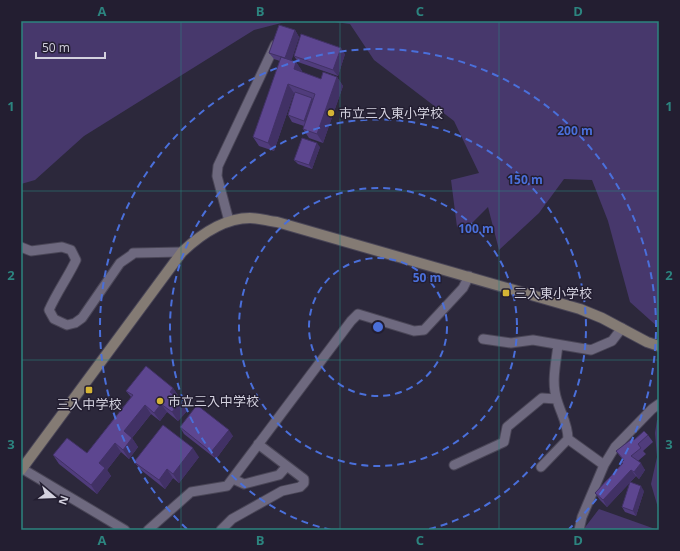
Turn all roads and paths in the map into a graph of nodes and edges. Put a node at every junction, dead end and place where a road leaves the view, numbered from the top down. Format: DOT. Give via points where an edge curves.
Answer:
graph roads {
  1 [pos="275,44"];
  2 [pos="229,221"];
  3 [pos="21,247"];
  4 [pos="182,252"];
  5 [pos="469,276"];
  6 [pos="622,328"];
  7 [pos="483,339"];
  8 [pos="558,345"];
  9 [pos="659,346"];
  10 [pos="556,399"];
  11 [pos="659,404"];
  12 [pos="568,439"];
  13 [pos="258,444"];
  14 [pos="454,464"];
  15 [pos="604,465"];
  16 [pos="287,466"];
  17 [pos="541,467"];
  18 [pos="21,469"];
  19 [pos="233,479"];
  20 [pos="125,530"];
  21 [pos="148,530"];
  22 [pos="220,530"];
  23 [pos="579,530"];
  1 -- 2 [label="street" via="218,166 217,176"];
  2 -- 4 [label="street" via="208,231"];
  2 -- 5 [label="street" via="249,218 277,222"];
  3 -- 4 [label="street" via="31,251 62,247 71,250 76,260 49,310 54,319 67,325 82,318 120,263 133,252"];
  4 -- 18 [label="street"];
  5 -- 6 [label="street" via="580,309"];
  5 -- 13 [label="street" via="463,288 424,330 414,331 358,314"];
  6 -- 8 [label="street" via="612,341 591,350"];
  6 -- 9 [label="street"];
  7 -- 8 [label="street" via="512,343 533,340"];
  8 -- 10 [label="street" via="554,379"];
  10 -- 12 [label="street" via="568,430"];
  10 -- 14 [label="street" via="542,398 507,428 504,442"];
  11 -- 15 [label="street" via="615,446"];
  12 -- 15 [label="street"];
  12 -- 17 [label="street"];
  13 -- 16 [label="street"];
  13 -- 19 [label="street"];
  15 -- 23 [label="street"];
  16 -- 19 [label="street" via="279,476 244,484"];
  16 -- 22 [label="street" via="304,479 300,487 282,491 232,519"];
  18 -- 20 [label="street"];
  19 -- 21 [label="street" via="227,486 191,492"];
}
